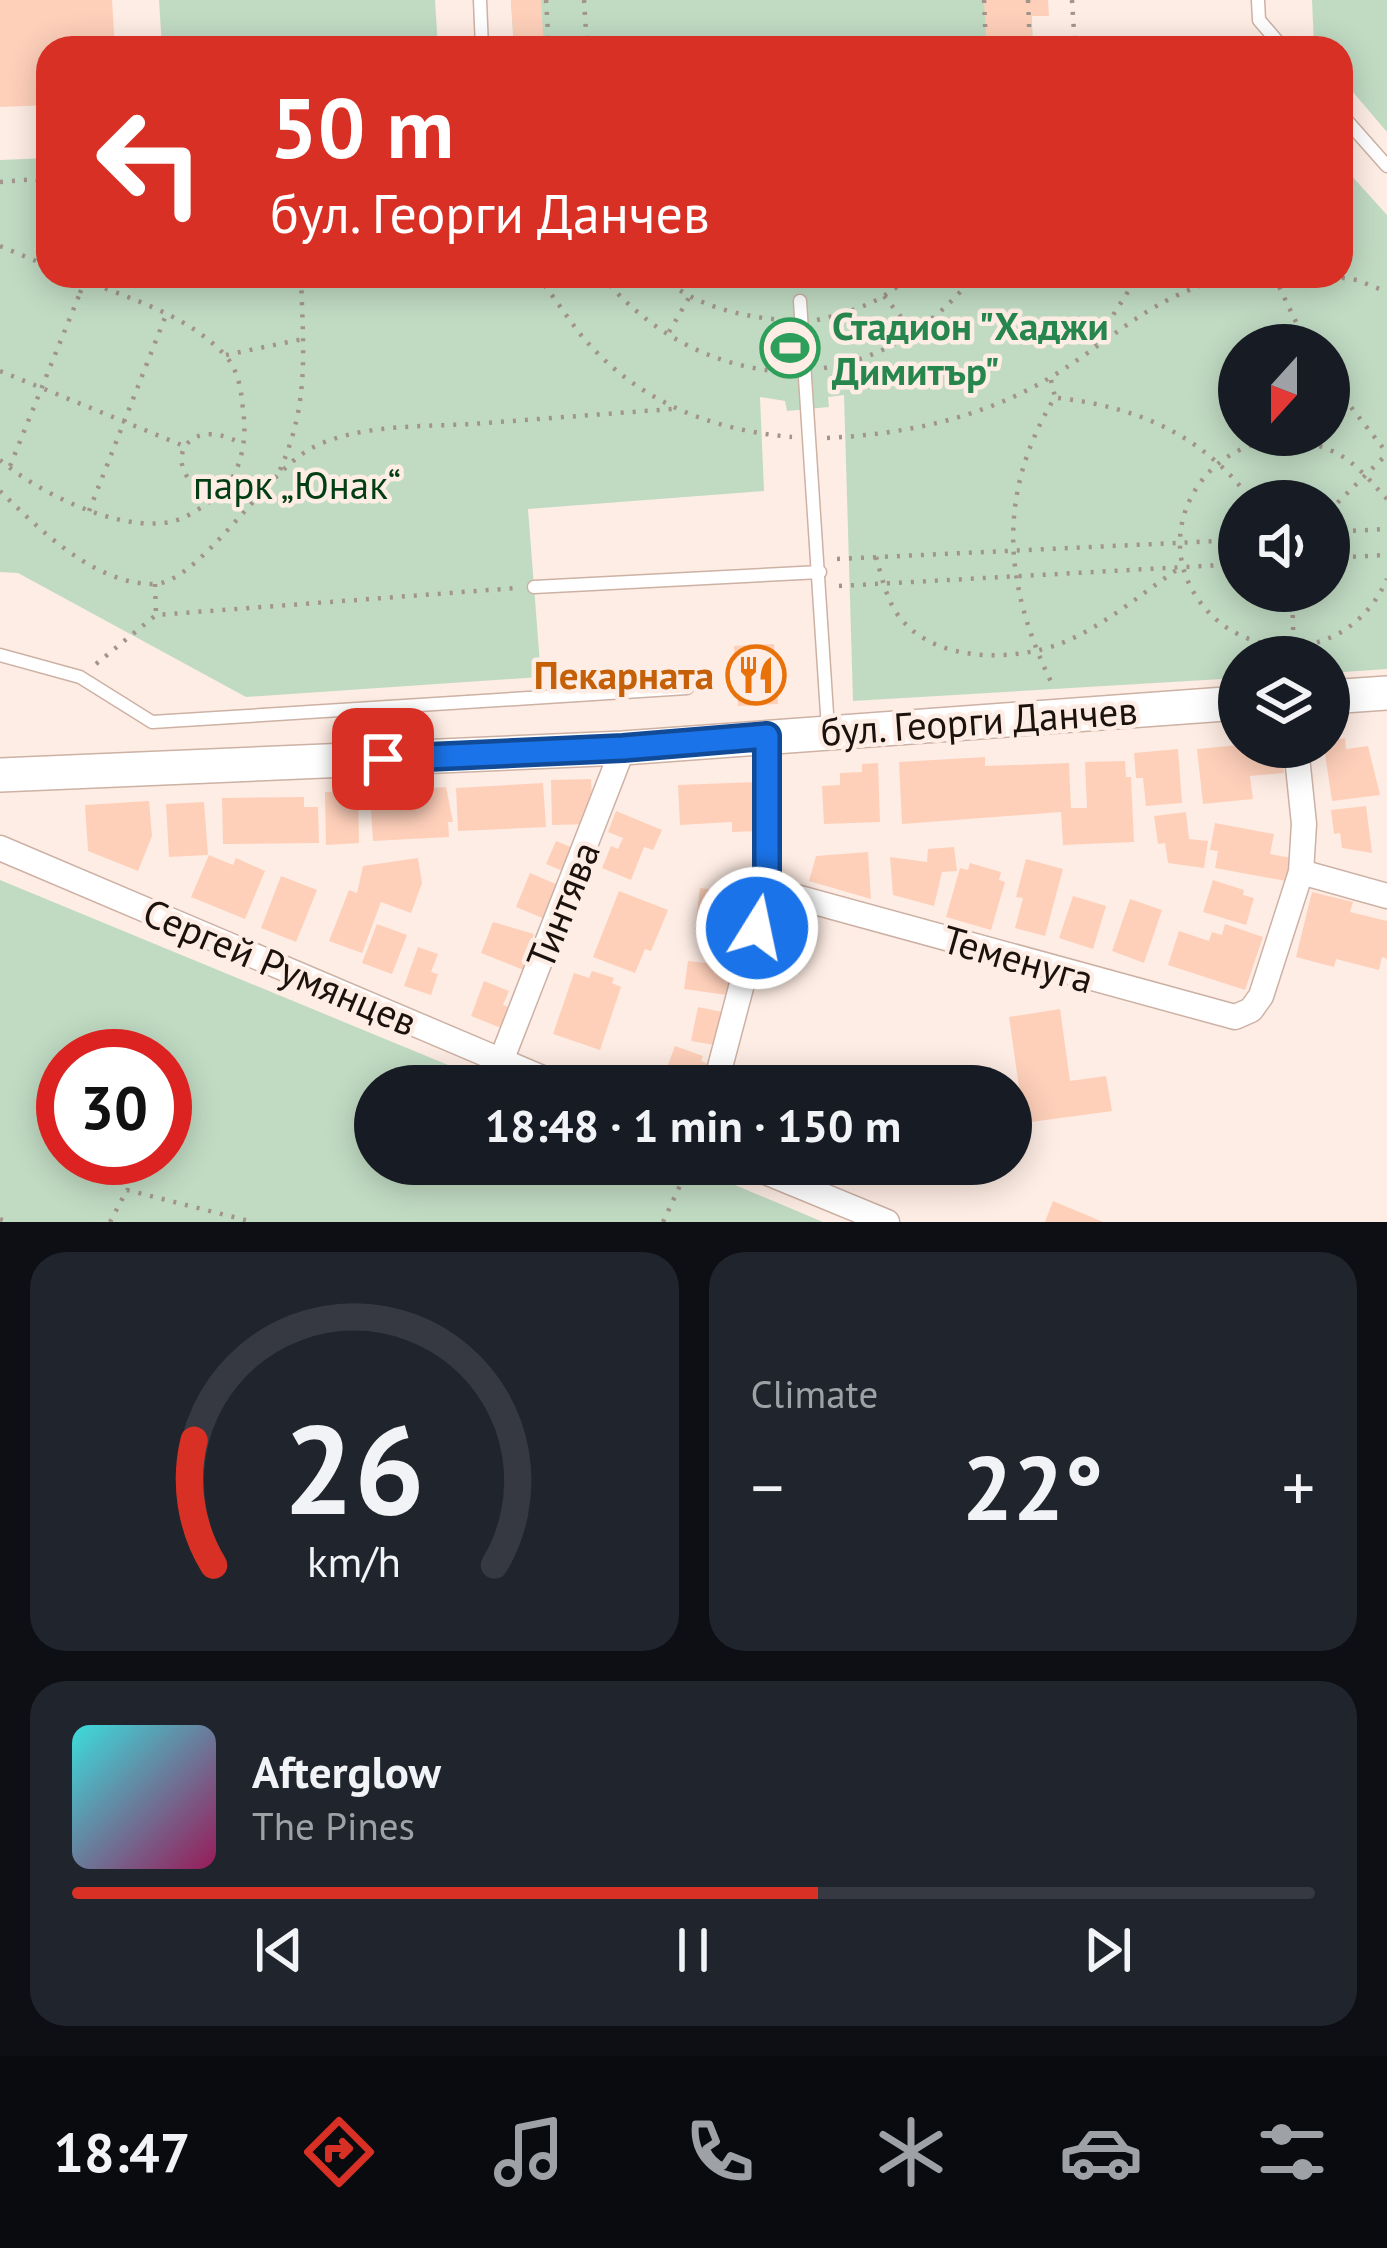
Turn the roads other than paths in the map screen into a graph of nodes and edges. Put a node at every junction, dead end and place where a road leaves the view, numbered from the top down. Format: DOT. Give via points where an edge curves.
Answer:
graph roads {
  1 [pos="480,0"];
  2 [pos="1258,0"];
  3 [pos="482,36"];
  4 [pos="1273,36"];
  5 [pos="1353,128"];
  6 [pos="1387,166"];
  7 [pos="800,301"];
  8 [pos="819,566"];
  9 [pos="534,587"];
  10 [pos="0,655"];
  11 [pos="687,688"];
  12 [pos="1387,693"];
  13 [pos="1350,696"];
  14 [pos="1218,704"];
  15 [pos="828,730"];
  16 [pos="767,736"];
  17 [pos="623,748"];
  18 [pos="1298,768"];
  19 [pos="0,775"];
  20 [pos="0,848"];
  21 [pos="1301,872"];
  22 [pos="767,889"];
  23 [pos="1387,896"];
  24 [pos="501,1061"];
  25 [pos="511,1065"];
  26 [pos="721,1065"];
  27 [pos="797,1185"];
  28 [pos="887,1222"];
  1 -- 3 [label="lane"];
  2 -- 4 [label="lane" via="1259,20"];
  5 -- 6 [label="lane"];
  7 -- 8 [label="lane"];
  8 -- 9 [label="lane"];
  8 -- 15 [label="lane"];
  10 -- 11 [label="lane" via="80,677 152,722"];
  12 -- 13 [label="main road"];
  14 -- 15 [label="main road, бул. Георги Данчев"];
  15 -- 16 [label="main road, бул. Георги Данчев"];
  16 -- 17 [label="main road, бул. Георги Данчев"];
  16 -- 22 [label="street"];
  17 -- 19 [label="main road, бул. Георги Данчев"];
  17 -- 24 [label="street, Тинтява"];
  18 -- 21 [label="street"];
  20 -- 24 [label="street, Сергей Румянцев"];
  21 -- 22 [label="street, Теменуга" via="1261,996 1251,1010 1226,1017"];
  21 -- 23 [label="street"];
  22 -- 26 [label="street"];
  24 -- 25 [label="street, Сергей Румянцев"];
  27 -- 28 [label="street"];
}
